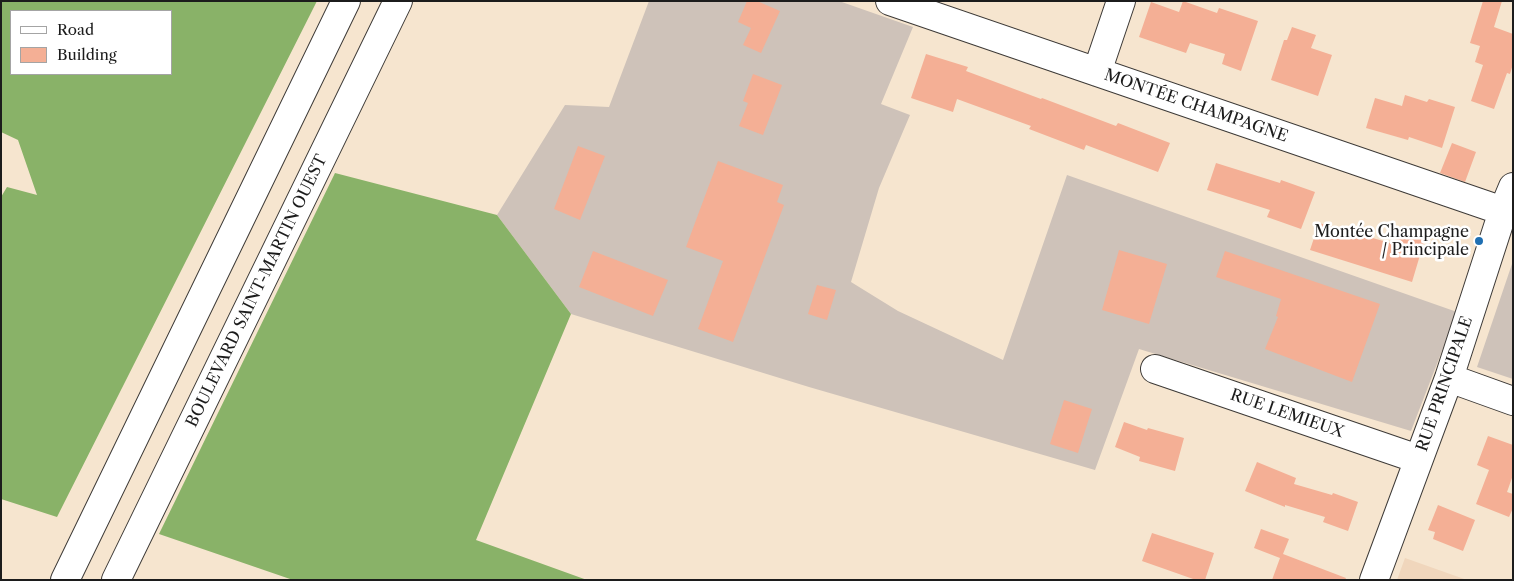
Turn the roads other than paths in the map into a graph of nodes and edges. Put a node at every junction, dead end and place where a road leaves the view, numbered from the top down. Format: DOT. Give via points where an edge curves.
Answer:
graph roads {
  1 [pos="346,1"];
  2 [pos="398,1"];
  3 [pos="890,1"];
  4 [pos="1121,1"];
  5 [pos="1097,72"];
  6 [pos="1508,199"];
  7 [pos="1155,369"];
  8 [pos="1449,378"];
  9 [pos="1513,401"];
  10 [pos="1418,460"];
  11 [pos="65,580"];
  12 [pos="116,580"];
  13 [pos="1374,580"];
  1 -- 11 [label="street"];
  2 -- 12 [label="street, BOULEVARD SAINT-MARTIN OUEST"];
  3 -- 5 [label="street, MONTÉE CHAMPAGNE"];
  4 -- 5 [label="street"];
  5 -- 6 [label="street, MONTÉE CHAMPAGNE"];
  6 -- 8 [label="street, RUE PRINCIPALE"];
  7 -- 10 [label="street, RUE LEMIEUX"];
  8 -- 9 [label="street"];
  8 -- 10 [label="street, RUE PRINCIPALE"];
  10 -- 13 [label="street, RUE PRINCIPALE"];
}
